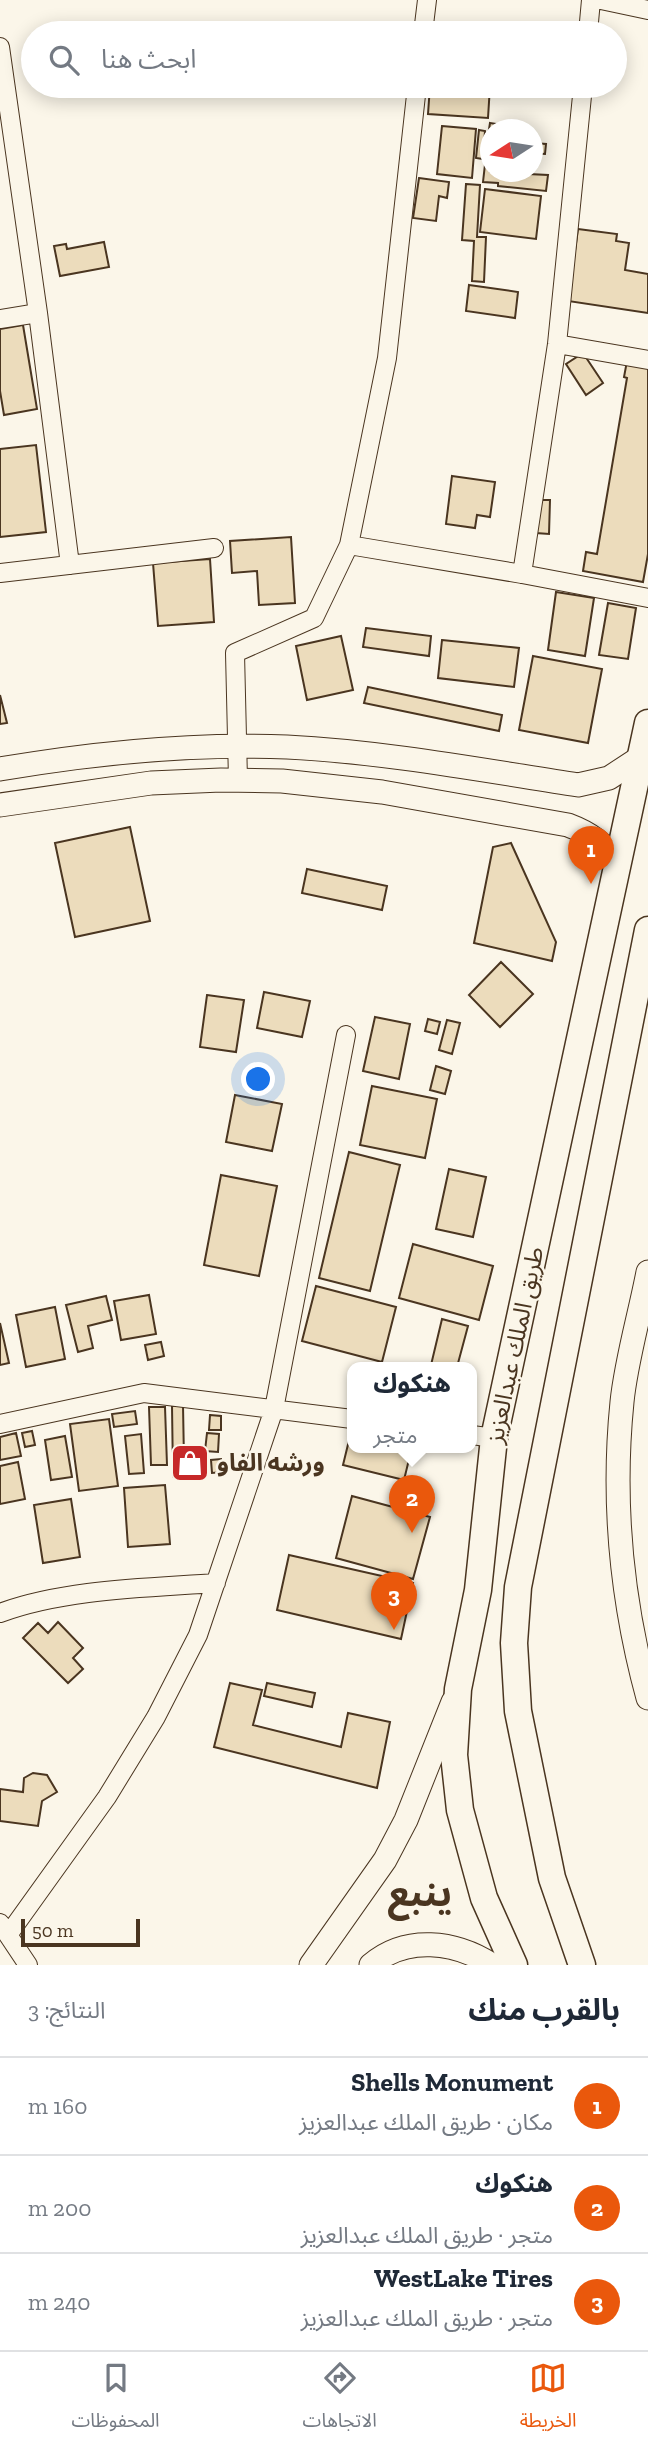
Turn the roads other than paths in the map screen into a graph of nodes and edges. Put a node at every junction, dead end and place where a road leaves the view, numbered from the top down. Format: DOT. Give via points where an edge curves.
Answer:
graph roads {
  1 [pos="427,0"];
  2 [pos="591,0"];
  3 [pos="601,0"];
  4 [pos="648,10"];
  5 [pos="424,21"];
  6 [pos="589,21"];
  7 [pos="0,47"];
  8 [pos="416,98"];
  9 [pos="582,98"];
  10 [pos="7,149"];
  11 [pos="18,177"];
  12 [pos="0,181"];
  13 [pos="37,313"];
  14 [pos="0,319"];
  15 [pos="557,344"];
  16 [pos="648,360"];
  17 [pos="349,545"];
  18 [pos="214,548"];
  19 [pos="70,565"];
  20 [pos="0,573"];
  21 [pos="522,574"];
  22 [pos="648,598"];
  23 [pos="648,723"];
  24 [pos="237,747"];
  25 [pos="640,757"];
  26 [pos="0,769"];
  27 [pos="238,780"];
  28 [pos="0,805"];
  29 [pos="618,863"];
  30 [pos="648,930"];
  31 [pos="346,1035"];
  32 [pos="648,1272"];
  33 [pos="275,1409"];
  34 [pos="347,1418"];
  35 [pos="0,1424"];
  36 [pos="483,1436"];
  37 [pos="216,1583"];
  38 [pos="0,1613"];
  39 [pos="458,1689"];
  40 [pos="648,1698"];
  41 [pos="4,1929"];
  42 [pos="28,1965"];
  43 [pos="311,1965"];
  44 [pos="370,1965"];
  45 [pos="492,1965"];
  46 [pos="514,1965"];
  47 [pos="582,1965"];
  1 -- 5 [label="street"];
  2 -- 6 [label="street"];
  3 -- 4 [label="street"];
  7 -- 10 [label="street"];
  8 -- 17 [label="street" via="387,358"];
  9 -- 15 [label="street"];
  10 -- 11 [label="street"];
  11 -- 12 [label="street"];
  11 -- 13 [label="street"];
  13 -- 14 [label="street"];
  13 -- 19 [label="street"];
  15 -- 16 [label="street"];
  15 -- 21 [label="street"];
  17 -- 21 [label="street"];
  17 -- 24 [label="street" via="314,618 235,653"];
  18 -- 19 [label="street"];
  19 -- 20 [label="street"];
  21 -- 22 [label="street"];
  23 -- 25 [label="highway, طريق الملك عبدالعزيز"];
  24 -- 25 [label="main road" via="385,755 578,785 609,778"];
  24 -- 26 [label="main road" via="146,750"];
  24 -- 27 [label="street"];
  25 -- 29 [label="highway, طريق الملك عبدالعزيز"];
  27 -- 28 [label="main road" via="151,783"];
  27 -- 29 [label="main road" via="382,792 568,825 588,833"];
  29 -- 36 [label="highway, طريق الملك عبدالعزيز"];
  30 -- 47 [label="highway, طريق الملك عبدالعزيز" via="518,1587 514,1643 518,1711 531,1783 552,1878"];
  31 -- 33 [label="street"];
  32 -- 40 [label="main road" via="622,1401 618,1472 620,1545"];
  33 -- 34 [label="street"];
  33 -- 35 [label="street" via="144,1393"];
  33 -- 37 [label="street"];
  36 -- 39 [label="highway, طريق الملك عبدالعزيز" via="478,1590"];
  37 -- 38 [label="street" via="107,1591 20,1605"];
  37 -- 41 [label="street" via="198,1635 156,1717 107,1797"];
  39 -- 43 [label="main road" via="406,1820 385,1860"];
  39 -- 46 [label="highway, طريق الملك عبدالعزيز" via="454,1755 460,1810 484,1898"];
  41 -- 42 [label="street"];
  44 -- 45 [label="main road" via="398,1949 423,1944 449,1945"];
}
